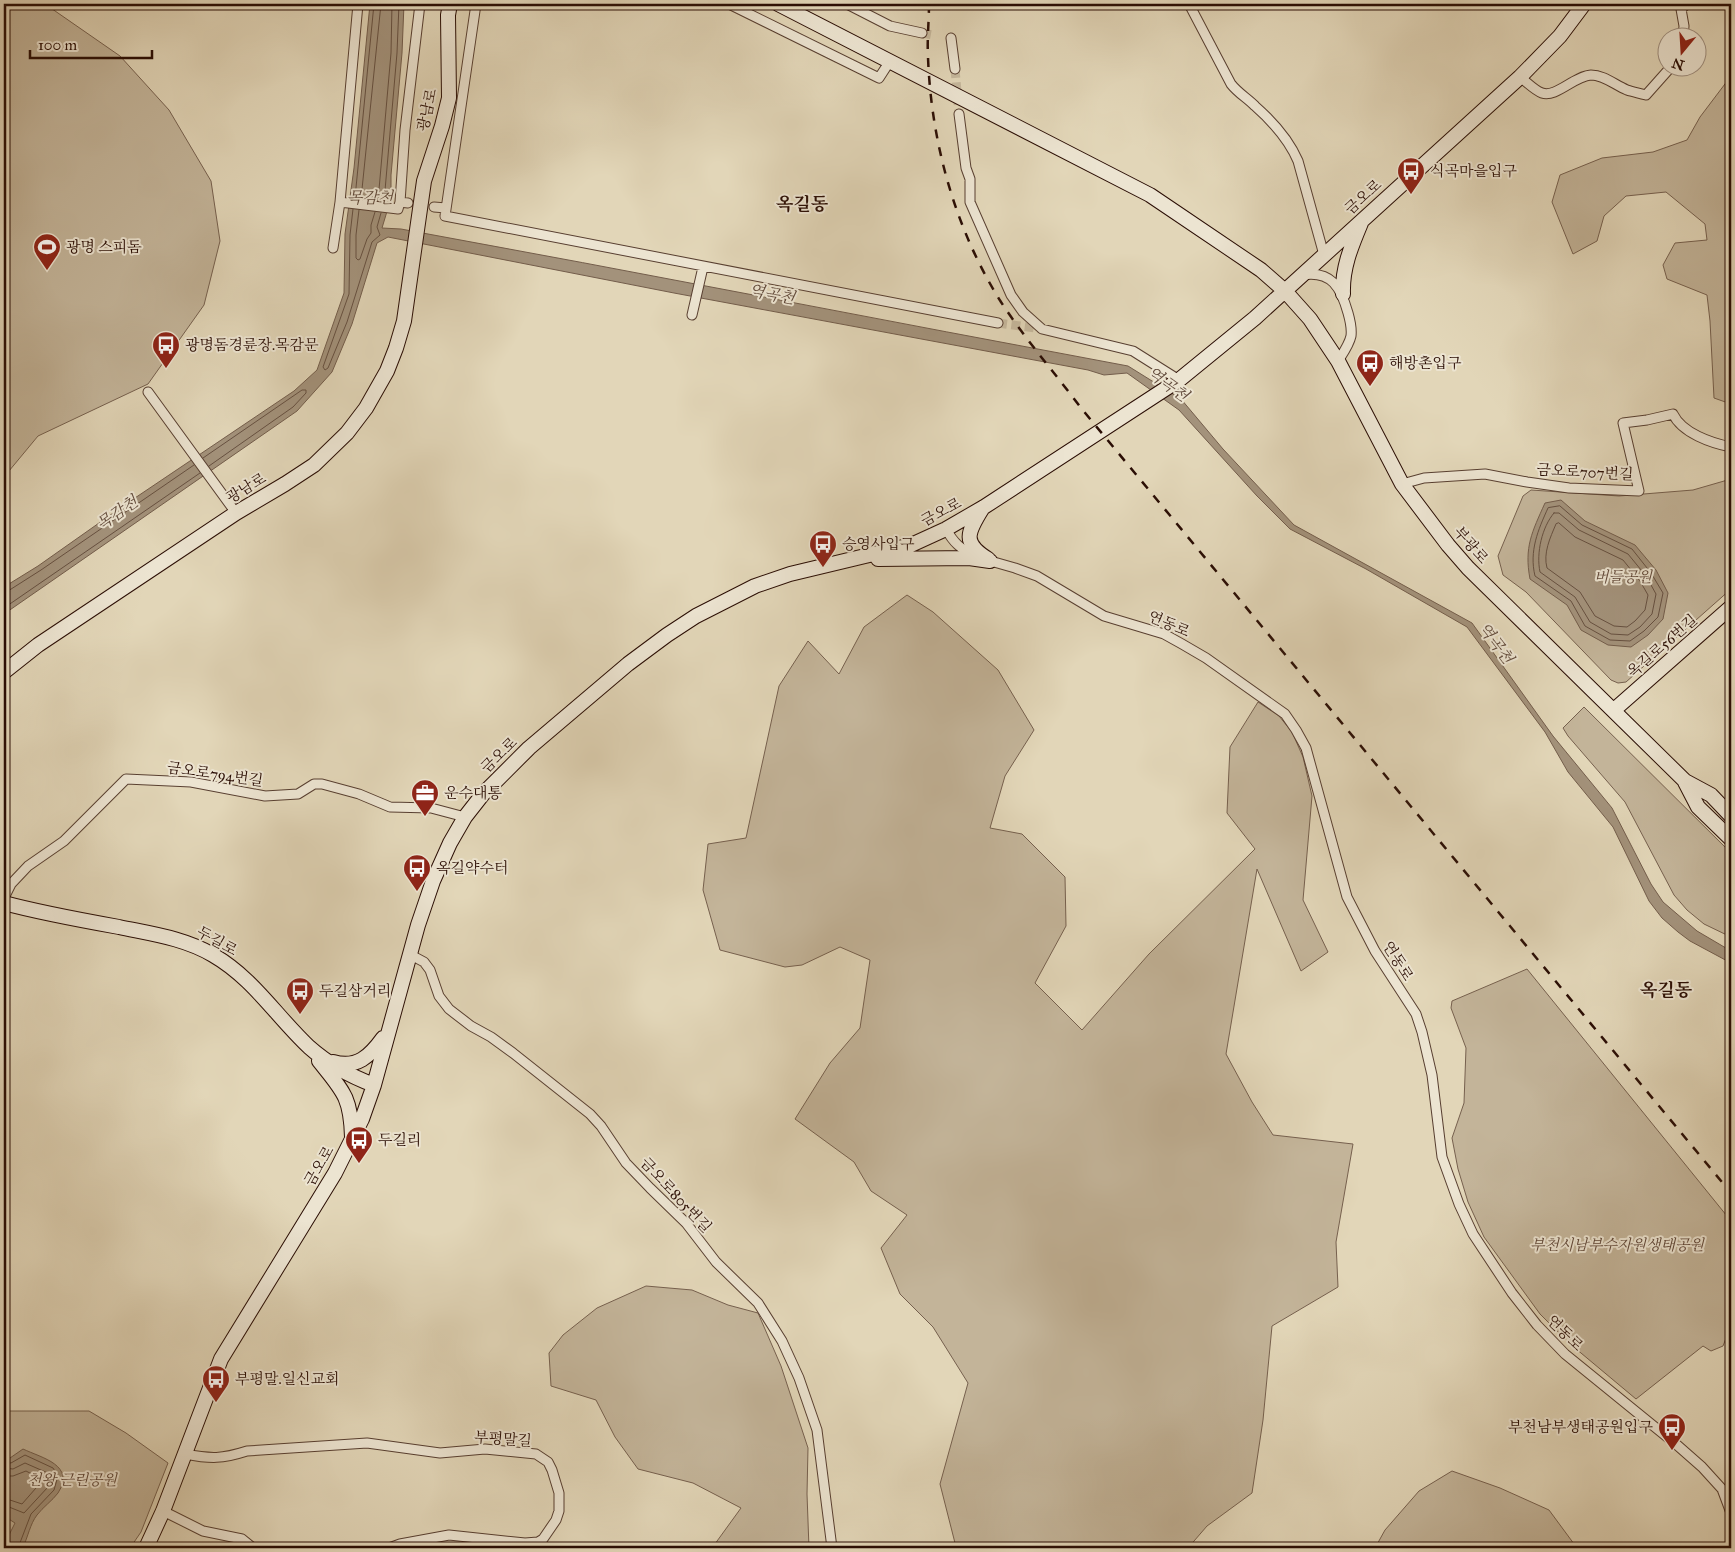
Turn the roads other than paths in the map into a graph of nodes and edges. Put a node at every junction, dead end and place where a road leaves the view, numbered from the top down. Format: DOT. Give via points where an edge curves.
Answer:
graph roads {
  1 [pos="358,4"];
  2 [pos="420,4"];
  3 [pos="450,4"];
  4 [pos="476,4"];
  5 [pos="729,4"];
  6 [pos="778,4"];
  7 [pos="847,4"];
  8 [pos="1189,4"];
  9 [pos="1584,4"];
  10 [pos="1687,4"];
  11 [pos="1684,28"];
  12 [pos="922,33"];
  13 [pos="951,38"];
  14 [pos="890,61"];
  15 [pos="955,69"];
  16 [pos="1520,77"];
  17 [pos="1661,78"];
  18 [pos="959,114"];
  19 [pos="340,202"];
  20 [pos="434,207"];
  21 [pos="446,208"];
  22 [pos="1362,220"];
  23 [pos="332,248"];
  24 [pos="1324,255"];
  25 [pos="703,267"];
  26 [pos="1301,275"];
  27 [pos="1285,291"];
  28 [pos="1343,294"];
  29 [pos="692,315"];
  30 [pos="998,323"];
  31 [pos="1338,361"];
  32 [pos="1177,382"];
  33 [pos="148,392"];
  34 [pos="1731,447"];
  35 [pos="1402,484"];
  36 [pos="984,507"];
  37 [pos="236,513"];
  38 [pos="946,529"];
  39 [pos="850,559"];
  40 [pos="990,561"];
  41 [pos="1728,615"];
  42 [pos="4,672"];
  43 [pos="1614,710"];
  44 [pos="1685,781"];
  45 [pos="1731,816"];
  46 [pos="465,817"];
  47 [pos="1731,840"];
  48 [pos="4,898"];
  49 [pos="4,903"];
  50 [pos="409,954"];
  51 [pos="388,1031"];
  52 [pos="296,1034"];
  53 [pos="321,1057"];
  54 [pos="374,1085"];
  55 [pos="352,1142"];
  56 [pos="185,1454"];
  57 [pos="1727,1487"];
  58 [pos="163,1511"];
  59 [pos="1731,1513"];
  60 [pos="146,1548"];
  61 [pos="253,1548"];
  62 [pos="389,1548"];
  63 [pos="832,1548"];
  1 -- 19 [label="street"];
  2 -- 19 [label="street" via="405,130 402,205"];
  3 -- 37 [label="main road, 광남로" via="450,98 424,181 414,262 396,348 366,408 346,433 314,465"];
  4 -- 21 [label="street"];
  5 -- 14 [label="street" via="879,78"];
  6 -- 14 [label="main road, 부광로"];
  7 -- 12 [label="street" via="890,26"];
  8 -- 24 [label="street" via="1238,93 1255,106 1292,148"];
  9 -- 16 [label="main road, 금오로" via="1560,36"];
  10 -- 11 [label="street" via="1681,9"];
  13 -- 15 [label="street"];
  14 -- 27 [label="main road, 부광로" via="1150,195 1238,252"];
  16 -- 17 [label="street" via="1544,94 1553,93 1582,76 1592,75 1646,95"];
  16 -- 22 [label="main road, 금오로"];
  18 -- 32 [label="street" via="970,179 970,202 1012,295 1024,312 1042,329 1133,351"];
  19 -- 23 [label="street"];
  20 -- 21 [label="street"];
  21 -- 25 [label="street" via="445,216"];
  22 -- 24 [label="main road, 금오로"];
  22 -- 28 [label="main road" via="1348,254 1342,281"];
  24 -- 26 [label="main road, 금오로"];
  25 -- 29 [label="street"];
  25 -- 30 [label="street"];
  26 -- 27 [label="main road, 금오로"];
  26 -- 28 [label="street" via="1320,274 1330,279"];
  27 -- 31 [label="main road, 부광로" via="1310,319"];
  27 -- 32 [label="main road, 금오로"];
  28 -- 31 [label="street" via="1351,335"];
  31 -- 35 [label="main road, 부광로"];
  32 -- 36 [label="main road, 금오로"];
  33 -- 37 [label="street"];
  34 -- 35 [label="street, 금오로707번길" via="1699,436 1678,423 1673,414 1623,423 1640,491 1569,488 1485,474 1424,478"];
  35 -- 43 [label="main road, 부광로" via="1468,568"];
  36 -- 38 [label="main road, 금오로"];
  36 -- 40 [label="main road" via="970,537 975,551"];
  37 -- 42 [label="main road, 광남로"];
  38 -- 39 [label="main road, 금오로" via="911,545"];
  38 -- 40 [label="street, 연동로" via="961,549"];
  39 -- 40 [label="main road" via="969,558"];
  39 -- 46 [label="main road, 금오로" via="755,586 696,616 628,664 529,748"];
  40 -- 57 [label="street, 연동로" via="1037,576 1104,616 1164,634 1202,655 1285,714 1306,748 1346,897 1375,951 1416,1014 1432,1075 1442,1157 1473,1234 1512,1293 1565,1354"];
  41 -- 43 [label="main road, 옥길로56번길"];
  43 -- 44 [label="main road, 부광로"];
  44 -- 45 [label="main road, 부광로" via="1711,795"];
  44 -- 47 [label="main road, 부광로" via="1698,806"];
  46 -- 48 [label="street, 금오로794번길" via="431,808 390,807 322,784 314,784 298,794 265,796 191,782 126,779 64,841 28,866 11,884"];
  46 -- 50 [label="main road, 금오로" via="433,881"];
  49 -- 52 [label="main road, 두길로" via="198,946 243,976"];
  50 -- 51 [label="main road, 금오로"];
  50 -- 63 [label="street, 금오로805번길" via="424,962 430,970 439,996 449,1009 492,1037 590,1114 626,1163 758,1303 782,1341 817,1430"];
  51 -- 53 [label="main road" via="374,1050 360,1061 344,1064"];
  51 -- 54 [label="main road, 금오로"];
  52 -- 53 [label="main road, 두길로"];
  52 -- 55 [label="main road" via="347,1100 352,1119"];
  53 -- 54 [label="main road, 두길로"];
  54 -- 55 [label="main road, 금오로"];
  55 -- 56 [label="main road, 금오로" via="221,1359"];
  56 -- 58 [label="main road, 금오로"];
  56 -- 62 [label="street, 부평말길" via="228,1457 247,1451 367,1443 440,1452 479,1449 536,1454 548,1462 559,1493 559,1511 556,1520 538,1542 449,1535"];
  57 -- 59 [label="street, 연동로"];
  58 -- 60 [label="main road, 금오로"];
  58 -- 61 [label="street" via="203,1531 242,1538"];
}
